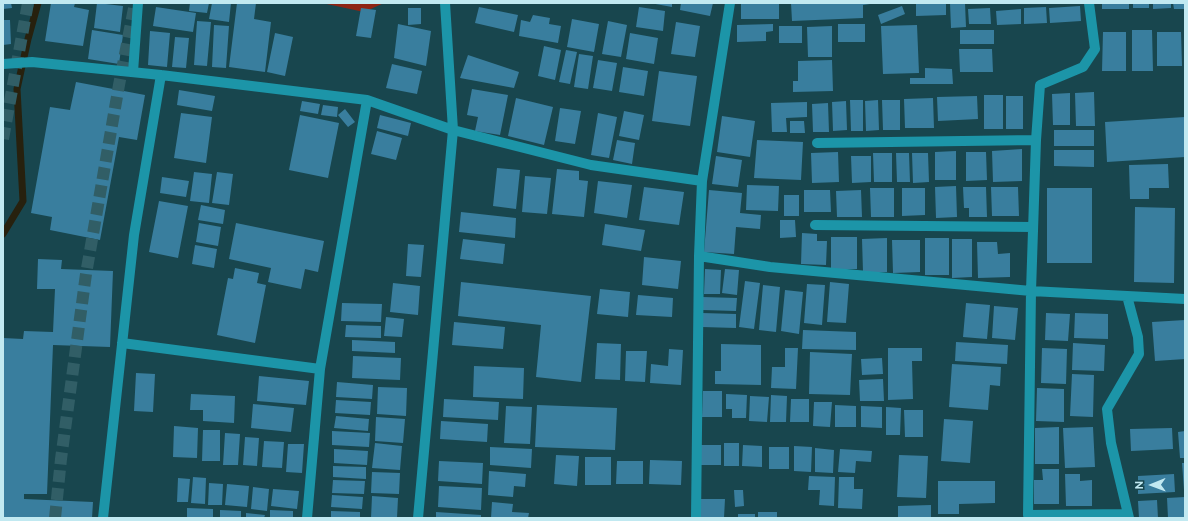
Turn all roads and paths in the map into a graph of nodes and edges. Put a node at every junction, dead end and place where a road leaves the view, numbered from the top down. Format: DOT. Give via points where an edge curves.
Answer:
graph roads {
  1 [pos="138,3"];
  2 [pos="445,3"];
  3 [pos="730,3"];
  4 [pos="1089,3"];
  5 [pos="3,64"];
  6 [pos="133,72"];
  7 [pos="161,75"];
  8 [pos="367,100"];
  9 [pos="453,130"];
  10 [pos="1036,140"];
  11 [pos="817,143"];
  12 [pos="702,181"];
  13 [pos="815,225"];
  14 [pos="1033,227"];
  15 [pos="699,256"];
  16 [pos="1031,291"];
  17 [pos="1127,296"];
  18 [pos="1185,299"];
  19 [pos="122,343"];
  20 [pos="320,369"];
  21 [pos="1129,516"];
  22 [pos="103,518"];
  23 [pos="306,518"];
  24 [pos="418,518"];
  25 [pos="696,518"];
  1 -- 6 [label="street"];
  2 -- 9 [label="street"];
  3 -- 12 [label="street"];
  4 -- 10 [label="street" via="1095,49 1083,67 1040,85"];
  5 -- 6 [label="street" via="32,62"];
  6 -- 7 [label="street"];
  7 -- 8 [label="street"];
  7 -- 19 [label="street" via="134,235"];
  8 -- 9 [label="street"];
  8 -- 20 [label="street"];
  9 -- 12 [label="street" via="591,165"];
  9 -- 24 [label="street"];
  10 -- 11 [label="street"];
  10 -- 14 [label="street"];
  12 -- 15 [label="street"];
  13 -- 14 [label="street"];
  14 -- 16 [label="street"];
  15 -- 16 [label="street" via="770,267"];
  15 -- 25 [label="street"];
  16 -- 17 [label="street"];
  16 -- 21 [label="street" via="1028,515"];
  17 -- 18 [label="street"];
  17 -- 21 [label="street" via="1138,337 1139,354 1107,410 1111,443"];
  19 -- 20 [label="street"];
  19 -- 22 [label="street"];
  20 -- 23 [label="street"];
}
